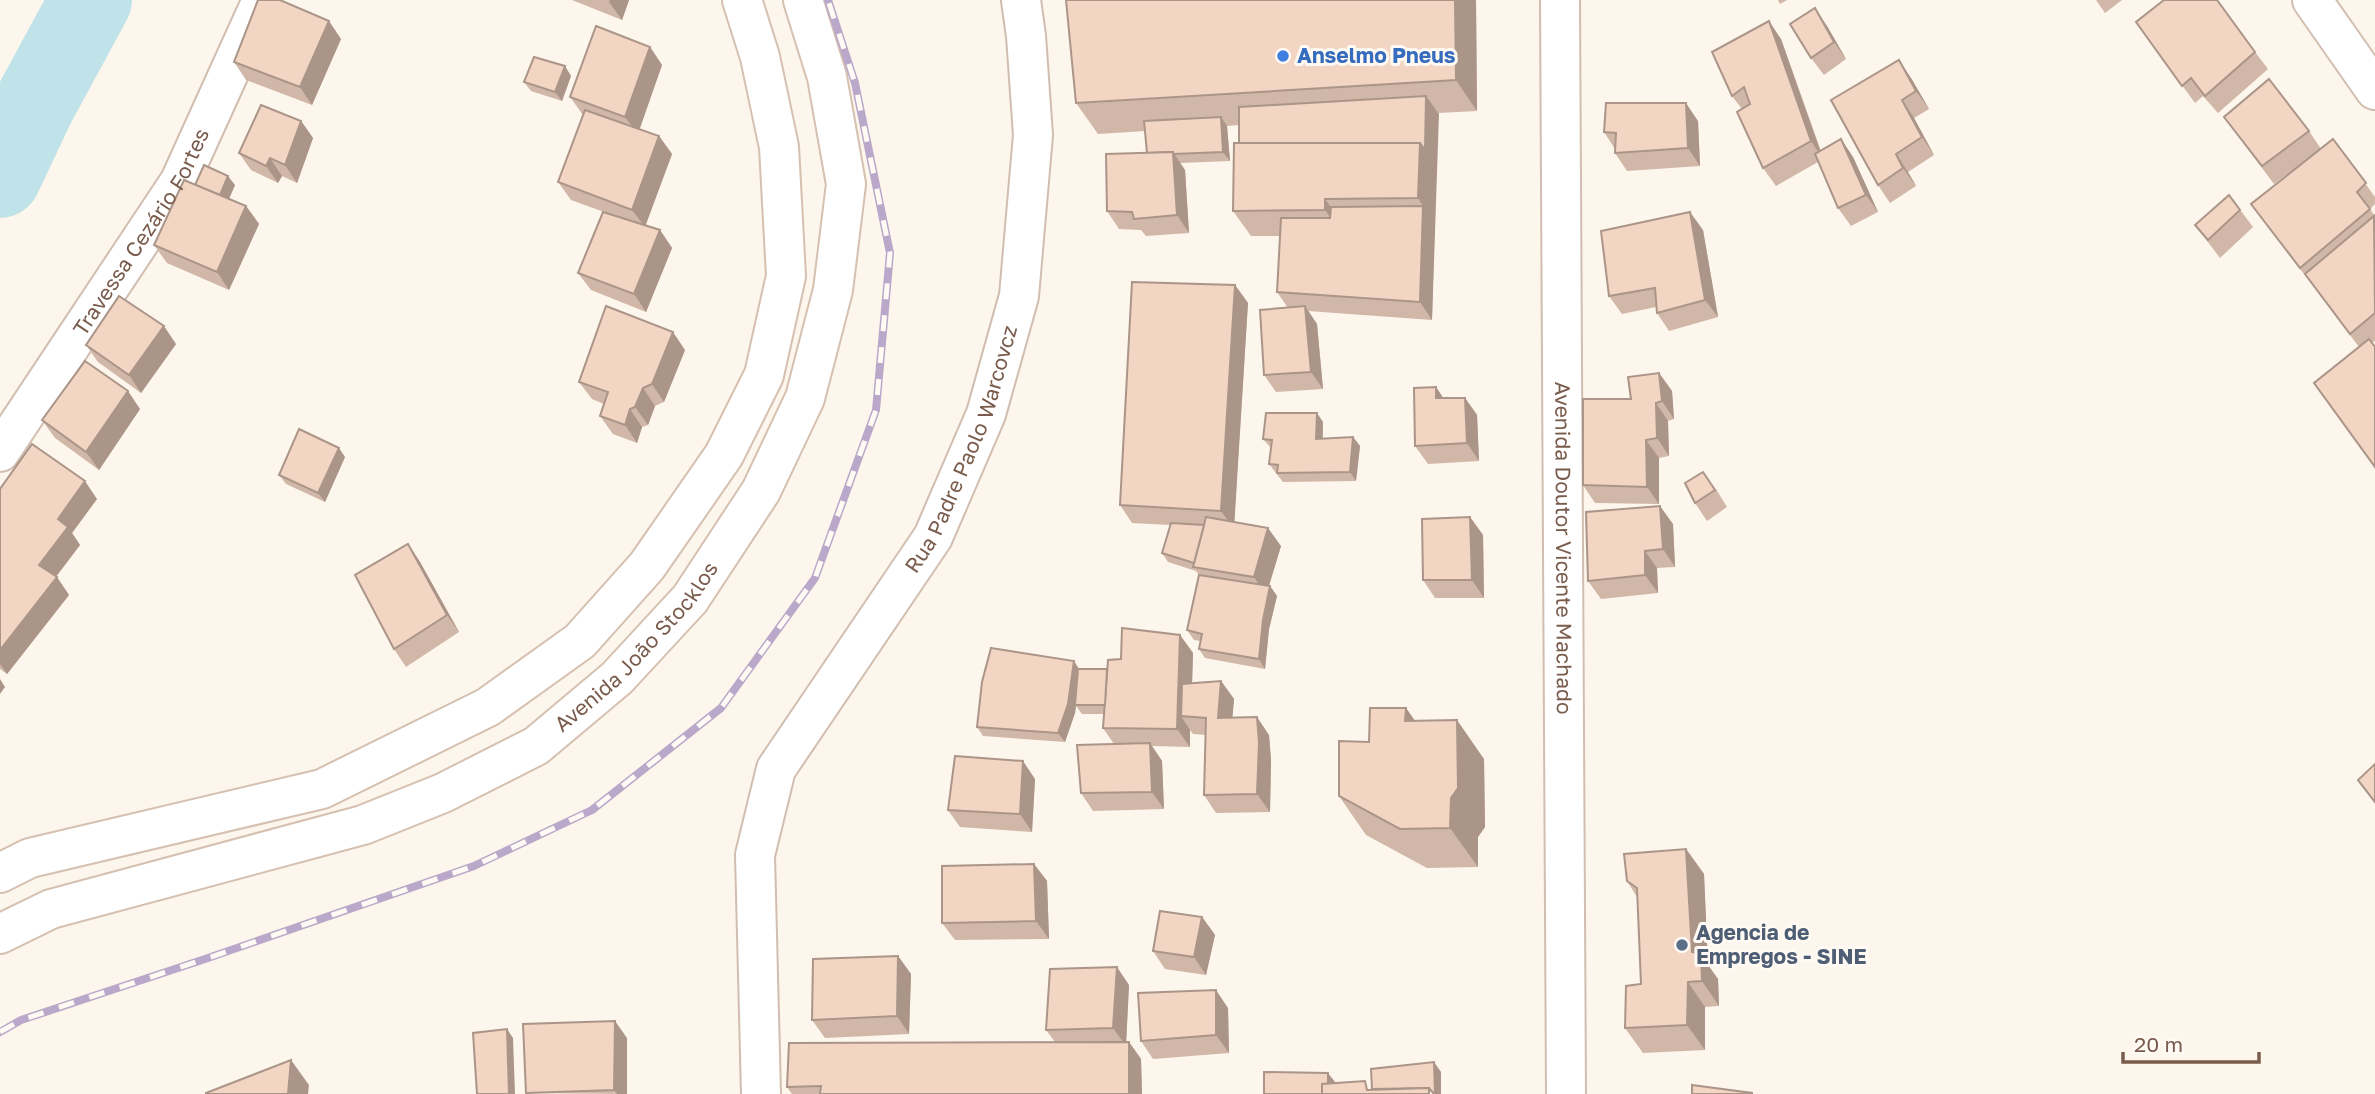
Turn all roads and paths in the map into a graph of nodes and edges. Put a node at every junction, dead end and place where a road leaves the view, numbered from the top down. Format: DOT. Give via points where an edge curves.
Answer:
graph roads {
  1 [pos="262,0"];
  2 [pos="742,0"];
  3 [pos="803,0"];
  4 [pos="1021,0"];
  5 [pos="1560,0"];
  6 [pos="2312,0"];
  7 [pos="2375,90"];
  8 [pos="0,452"];
  9 [pos="0,873"];
  10 [pos="0,934"];
  11 [pos="761,1094"];
  12 [pos="1566,1094"];
  1 -- 8 [label="street, Travessa Cezário Fortes" via="180,181"];
  2 -- 9 [label="street, Avenida João Stocklos" via="760,57 779,147 786,276 764,374 724,455 647,566 580,641 488,707 322,789 30,858"];
  3 -- 10 [label="street, Avenida João Stocklos" via="827,77 846,184 833,290 805,398 761,491 690,599 617,678 536,746 443,793 363,825 51,909"];
  4 -- 11 [label="street, Rua Padre Paolo Warcovcz" via="1031,149 1019,296 986,414 933,537 776,769 755,855"];
  5 -- 12 [label="street, Avenida Doutor Vicente Machado"];
  6 -- 7 [label="street"];
}
